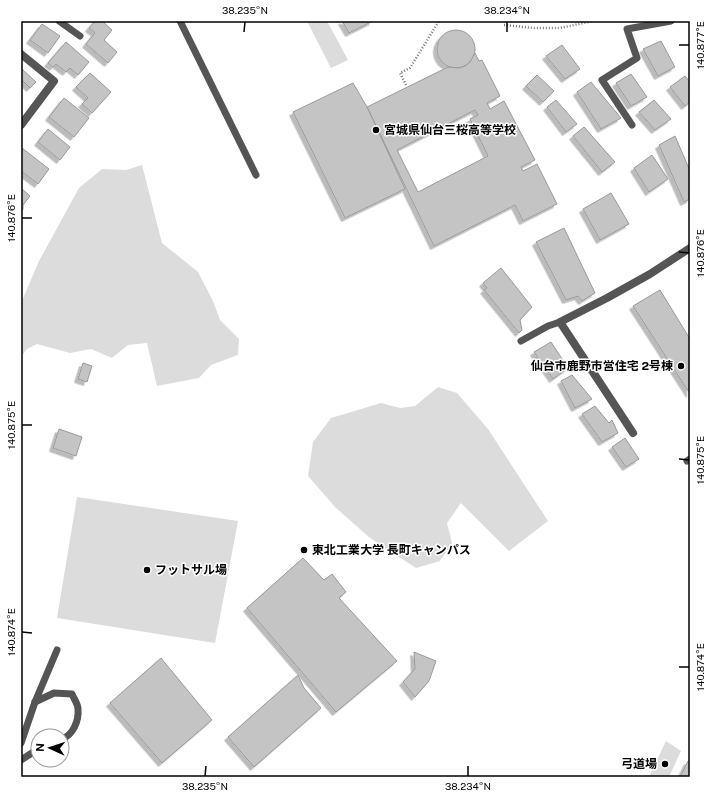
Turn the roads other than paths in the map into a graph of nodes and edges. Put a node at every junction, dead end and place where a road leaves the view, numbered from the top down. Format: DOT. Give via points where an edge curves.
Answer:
graph roads {
  1 [pos="59,21"];
  2 [pos="180,21"];
  3 [pos="672,21"];
  4 [pos="80,36"];
  5 [pos="21,54"];
  6 [pos="21,125"];
  7 [pos="632,125"];
  8 [pos="256,175"];
  9 [pos="690,248"];
  10 [pos="560,322"];
  11 [pos="521,341"];
  12 [pos="633,433"];
  13 [pos="57,650"];
  14 [pos="34,702"];
  15 [pos="70,734"];
  16 [pos="21,743"];
  17 [pos="30,754"];
  18 [pos="21,760"];
  1 -- 4 [label="lane"];
  2 -- 8 [label="lane"];
  3 -- 7 [label="lane" via="626,29 637,58 602,80"];
  5 -- 6 [label="street" via="54,81"];
  9 -- 10 [label="street" via="608,298"];
  10 -- 11 [label="lane"];
  10 -- 12 [label="street"];
  13 -- 14 [label="lane"];
  14 -- 15 [label="lane" via="54,693 72,694 78,708 77,722"];
  14 -- 16 [label="lane"];
  17 -- 18 [label="lane"];
}
